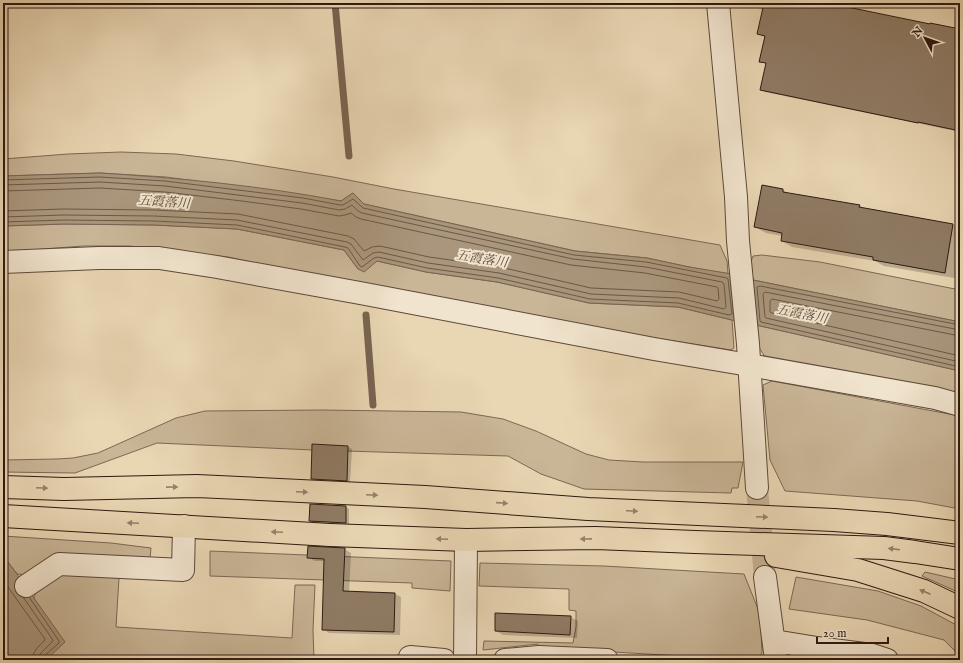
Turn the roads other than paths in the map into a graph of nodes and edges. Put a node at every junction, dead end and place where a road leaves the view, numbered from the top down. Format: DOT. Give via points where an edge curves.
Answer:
graph roads {
  1 [pos="718,3"];
  2 [pos="3,262"];
  3 [pos="748,354"];
  4 [pos="960,405"];
  5 [pos="3,487"];
  6 [pos="757,488"];
  7 [pos="3,516"];
  8 [pos="184,526"];
  9 [pos="934,531"];
  10 [pos="960,534"];
  11 [pos="960,539"];
  12 [pos="466,540"];
  13 [pos="695,542"];
  14 [pos="960,560"];
  15 [pos="765,577"];
  16 [pos="26,586"];
  17 [pos="960,608"];
  18 [pos="775,651"];
  19 [pos="410,657"];
  20 [pos="880,658"];
  21 [pos="444,660"];
  22 [pos="465,660"];
  23 [pos="505,660"];
  24 [pos="607,660"];
  25 [pos="849,660"];
  1 -- 3 [label="street"];
  2 -- 3 [label="street" via="159,258 360,292 654,349"];
  3 -- 4 [label="street"];
  3 -- 6 [label="street"];
  5 -- 9 [label="highway, one-way" via="212,487 425,497 588,509 834,520"];
  8 -- 7 [label="highway, one-way"];
  12 -- 8 [label="highway, one-way"];
  8 -- 16 [label="street" via="183,570 59,564"];
  9 -- 10 [label="highway"];
  9 -- 11 [label="highway"];
  13 -- 12 [label="highway, one-way" via="596,538"];
  12 -- 22 [label="street"];
  14 -- 13 [label="highway, one-way" via="884,548"];
  17 -- 13 [label="highway, one-way" via="924,591 858,570"];
  15 -- 18 [label="street"];
  18 -- 20 [label="street" via="817,648"];
  19 -- 21 [label="street"];
  20 -- 25 [label="street"];
  23 -- 24 [label="street" via="539,657"];
}
